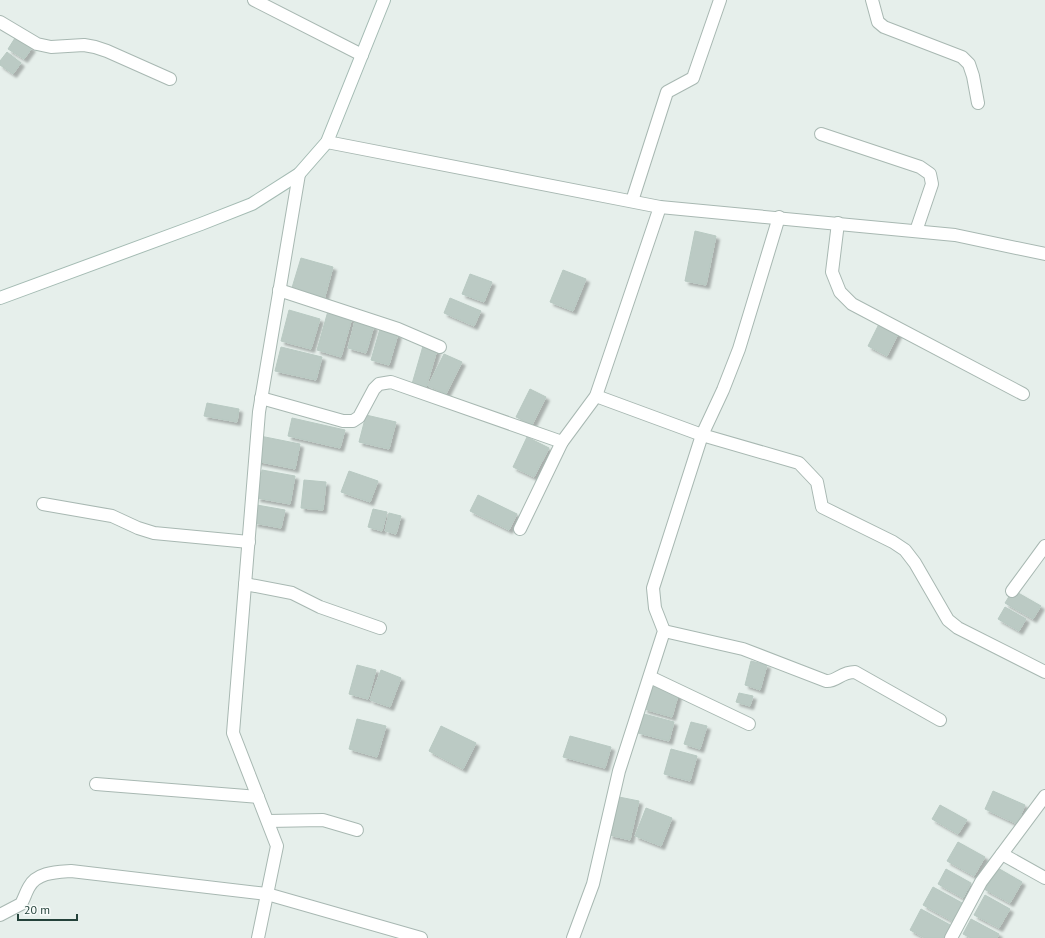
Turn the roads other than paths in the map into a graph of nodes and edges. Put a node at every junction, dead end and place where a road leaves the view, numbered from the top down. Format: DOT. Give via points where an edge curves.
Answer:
graph roads {
  1 [pos="254,0"];
  2 [pos="384,0"];
  3 [pos="720,0"];
  4 [pos="872,0"];
  5 [pos="0,22"];
  6 [pos="362,55"];
  7 [pos="170,79"];
  8 [pos="978,103"];
  9 [pos="821,134"];
  10 [pos="326,142"];
  11 [pos="299,174"];
  12 [pos="632,201"];
  13 [pos="660,207"];
  14 [pos="779,217"];
  15 [pos="838,223"];
  16 [pos="916,231"];
  17 [pos="1045,254"];
  18 [pos="279,290"];
  19 [pos="0,298"];
  20 [pos="440,347"];
  21 [pos="1023,394"];
  22 [pos="596,396"];
  23 [pos="261,398"];
  24 [pos="702,434"];
  25 [pos="562,442"];
  26 [pos="43,504"];
  27 [pos="520,529"];
  28 [pos="248,542"];
  29 [pos="1045,546"];
  30 [pos="245,584"];
  31 [pos="1012,591"];
  32 [pos="380,628"];
  33 [pos="664,631"];
  34 [pos="1045,672"];
  35 [pos="650,676"];
  36 [pos="940,720"];
  37 [pos="749,724"];
  38 [pos="96,784"];
  39 [pos="1045,796"];
  40 [pos="258,797"];
  41 [pos="268,821"];
  42 [pos="357,830"];
  43 [pos="1002,854"];
  44 [pos="1045,878"];
  45 [pos="267,894"];
  46 [pos="0,914"];
  47 [pos="258,938"];
  48 [pos="421,938"];
  49 [pos="573,938"];
  50 [pos="951,938"];
  1 -- 6 [label="street"];
  2 -- 6 [label="street"];
  3 -- 12 [label="street" via="693,78 667,92"];
  4 -- 8 [label="street" via="878,22 884,27 962,57 969,64"];
  5 -- 7 [label="street" via="37,44 51,47 95,47"];
  6 -- 10 [label="street"];
  9 -- 16 [label="street" via="920,167 930,174 932,184"];
  10 -- 11 [label="street"];
  10 -- 12 [label="street"];
  11 -- 18 [label="street"];
  11 -- 19 [label="street" via="252,204"];
  12 -- 13 [label="street"];
  13 -- 14 [label="street"];
  13 -- 22 [label="street"];
  14 -- 15 [label="street"];
  14 -- 24 [label="street" via="739,349"];
  15 -- 16 [label="street"];
  15 -- 21 [label="street" via="832,272 840,292 852,304"];
  16 -- 17 [label="street" via="956,235"];
  18 -- 20 [label="street" via="398,329"];
  18 -- 23 [label="street"];
  22 -- 24 [label="street"];
  22 -- 25 [label="street"];
  23 -- 25 [label="street" via="343,421 352,421 359,417 379,384 391,382"];
  23 -- 28 [label="street"];
  24 -- 33 [label="street" via="653,588 655,608"];
  24 -- 34 [label="street" via="799,463 817,482 822,507 905,550 948,620 958,628"];
  25 -- 27 [label="street"];
  26 -- 28 [label="street" via="112,516 154,533"];
  28 -- 30 [label="street"];
  29 -- 31 [label="street"];
  30 -- 32 [label="street" via="292,593 320,607"];
  30 -- 40 [label="street" via="233,733"];
  33 -- 35 [label="street"];
  33 -- 36 [label="street" via="743,649 830,682 842,674 855,672"];
  35 -- 37 [label="street"];
  35 -- 49 [label="street" via="619,772 593,884"];
  38 -- 40 [label="street"];
  39 -- 43 [label="street"];
  40 -- 41 [label="street"];
  41 -- 42 [label="street" via="323,820"];
  41 -- 45 [label="street" via="277,846"];
  43 -- 44 [label="street"];
  43 -- 50 [label="street" via="981,882"];
  45 -- 46 [label="street" via="71,871 49,873 36,879 29,886 21,904"];
  45 -- 47 [label="street"];
  45 -- 48 [label="street"];
}
